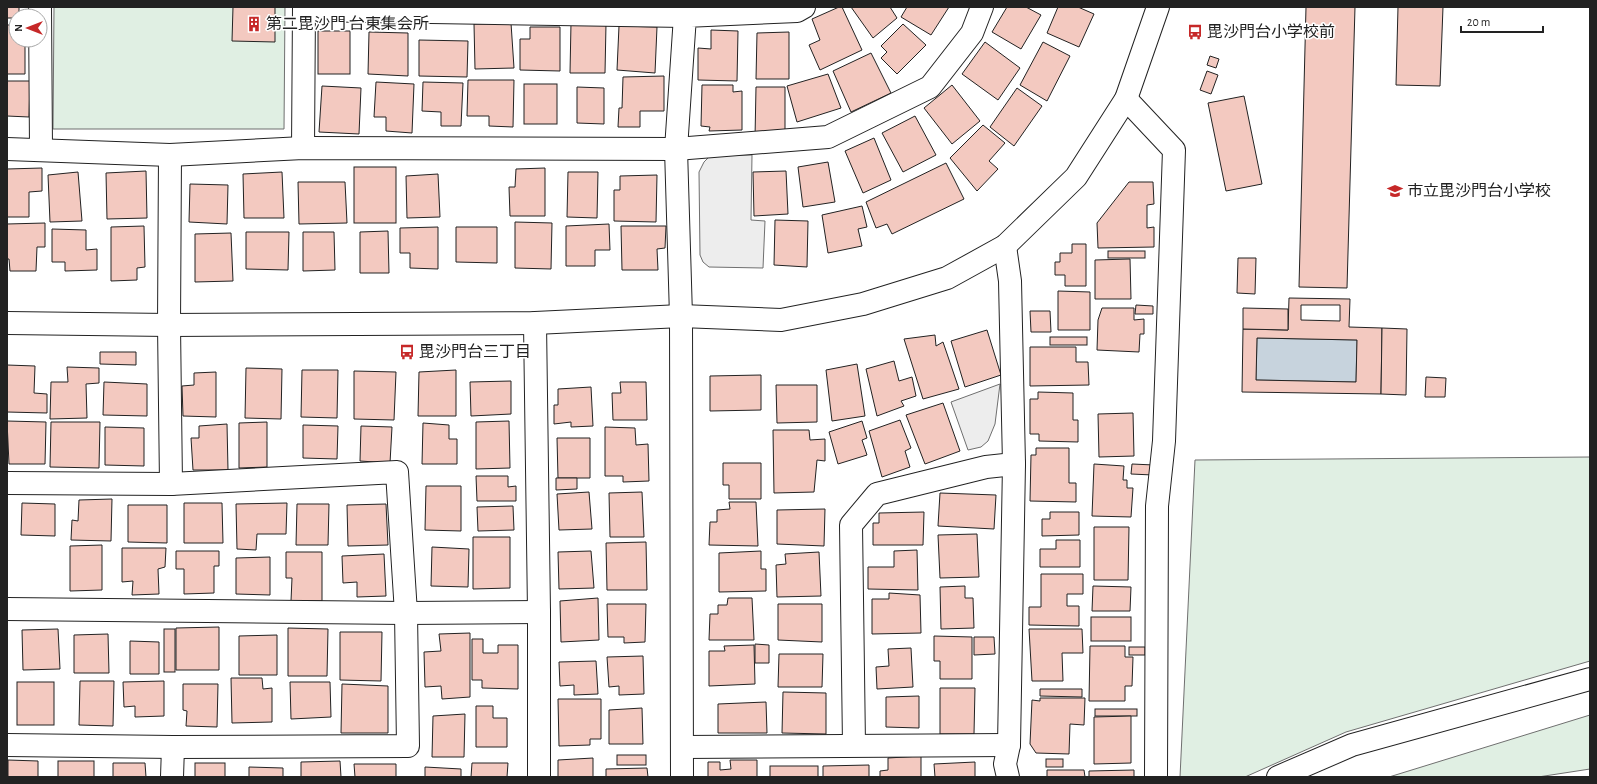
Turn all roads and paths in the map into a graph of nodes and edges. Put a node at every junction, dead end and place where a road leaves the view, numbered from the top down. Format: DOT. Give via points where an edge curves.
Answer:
graph roads {
  1 [pos="40,7"];
  2 [pos="804,7"];
  3 [pos="982,7"];
  4 [pos="1158,7"];
  5 [pos="304,9"];
  6 [pos="685,16"];
  7 [pos="1126,99"];
  8 [pos="303,148"];
  9 [pos="7,149"];
  10 [pos="41,149"];
  11 [pos="676,149"];
  12 [pos="170,155"];
  13 [pos="1005,246"];
  14 [pos="681,316"];
  15 [pos="7,322"];
  16 [pos="535,323"];
  17 [pos="169,324"];
  18 [pos="1014,464"];
  19 [pos="7,483"];
  20 [pos="171,484"];
  21 [pos="7,609"];
  22 [pos="539,612"];
  23 [pos="406,613"];
  24 [pos="1590,679"];
  25 [pos="854,744"];
  26 [pos="1009,744"];
  27 [pos="7,745"];
  28 [pos="173,747"];
  29 [pos="683,747"];
  30 [pos="172,777"];
  31 [pos="538,777"];
  32 [pos="682,777"];
  33 [pos="1008,777"];
  34 [pos="1156,777"];
  35 [pos="1278,777"];
  1 -- 10 [label="street"];
  2 -- 6 [label="street" via="798,10"];
  3 -- 11 [label="street" via="972,34 930,87 828,137"];
  4 -- 7 [label="street"];
  5 -- 6 [label="street"];
  5 -- 8 [label="street"];
  6 -- 11 [label="street"];
  7 -- 13 [label="street" via="1076,178"];
  7 -- 34 [label="street" via="1174,150 1164,441 1157,506"];
  8 -- 11 [label="street"];
  8 -- 12 [label="street"];
  9 -- 10 [label="street"];
  10 -- 12 [label="street"];
  11 -- 14 [label="street"];
  12 -- 17 [label="street"];
  13 -- 14 [label="street" via="947,278 863,304 781,320"];
  13 -- 18 [label="street" via="1010,281"];
  14 -- 16 [label="street"];
  14 -- 29 [label="street"];
  15 -- 17 [label="street"];
  16 -- 17 [label="street"];
  16 -- 22 [label="street"];
  17 -- 20 [label="street"];
  18 -- 25 [label="street" via="986,467 877,494 851,525"];
  18 -- 26 [label="street"];
  19 -- 20 [label="street"];
  20 -- 23 [label="street" via="397,472"];
  21 -- 23 [label="street"];
  22 -- 23 [label="street"];
  22 -- 31 [label="street"];
  23 -- 28 [label="street" via="408,746"];
  24 -- 35 [label="street" via="1352,745"];
  25 -- 26 [label="street"];
  25 -- 29 [label="street"];
  26 -- 33 [label="street" via="1006,764"];
  27 -- 28 [label="street"];
  28 -- 30 [label="street"];
  29 -- 32 [label="street"];
}
